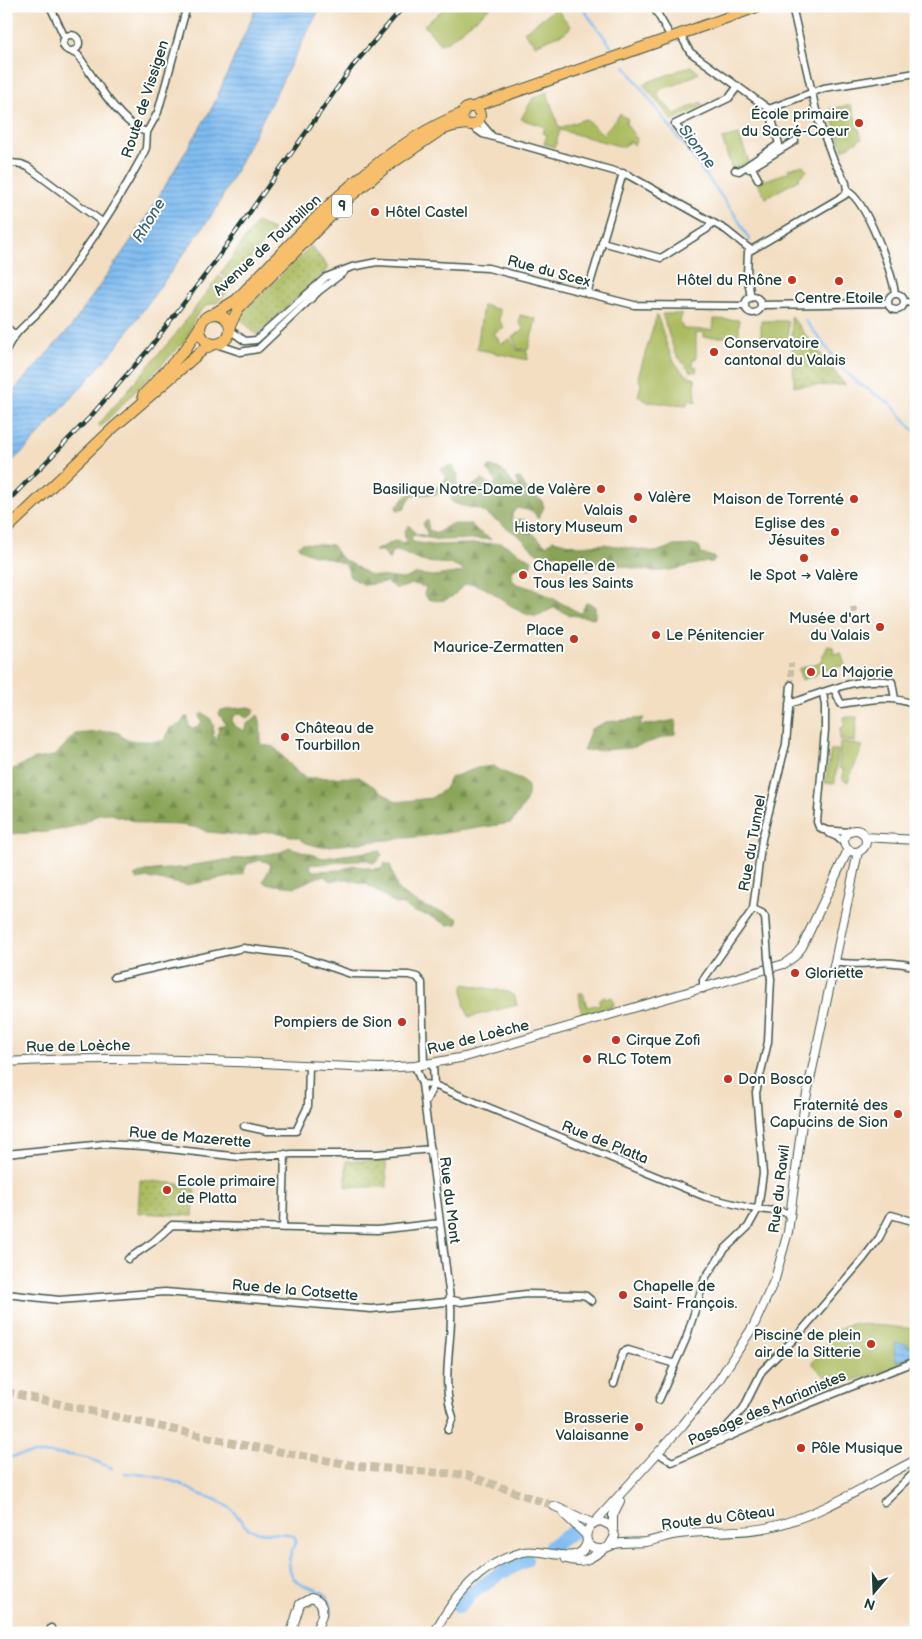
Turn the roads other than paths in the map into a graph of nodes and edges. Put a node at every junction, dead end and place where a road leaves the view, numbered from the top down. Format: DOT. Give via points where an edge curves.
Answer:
graph roads {
  1 [pos="50,6"];
  2 [pos="187,6"];
  3 [pos="653,6"];
  4 [pos="760,6"];
  5 [pos="792,6"];
  6 [pos="676,36"];
  7 [pos="65,38"];
  8 [pos="72,52"];
  9 [pos="916,73"];
  10 [pos="738,86"];
  11 [pos="518,92"];
  12 [pos="812,94"];
  13 [pos="473,107"];
  14 [pos="769,109"];
  15 [pos="463,112"];
  16 [pos="474,122"];
  17 [pos="146,132"];
  18 [pos="795,141"];
  19 [pos="781,146"];
  20 [pos="692,147"];
  21 [pos="10,163"];
  22 [pos="752,168"];
  23 [pos="623,174"];
  24 [pos="758,179"];
  25 [pos="847,191"];
  26 [pos="102,222"];
  27 [pos="712,222"];
  28 [pos="602,242"];
  29 [pos="751,250"];
  30 [pos="346,269"];
  31 [pos="587,294"];
  32 [pos="895,294"];
  33 [pos="751,298"];
  34 [pos="904,302"];
  35 [pos="888,303"];
  36 [pos="916,303"];
  37 [pos="761,305"];
  38 [pos="745,306"];
  39 [pos="213,314"];
  40 [pos="201,325"];
  41 [pos="6,327"];
  42 [pos="230,328"];
  43 [pos="14,334"];
  44 [pos="215,344"];
  45 [pos="6,350"];
  46 [pos="112,429"];
  47 [pos="6,530"];
  48 [pos="791,685"];
  49 [pos="834,689"];
  50 [pos="822,693"];
  51 [pos="896,699"];
  52 [pos="789,704"];
  53 [pos="912,704"];
  54 [pos="826,830"];
  55 [pos="849,832"];
  56 [pos="866,837"];
  57 [pos="916,840"];
  58 [pos="846,847"];
  59 [pos="858,852"];
  60 [pos="753,909"];
  61 [pos="835,962"];
  62 [pos="916,967"];
  63 [pos="114,977"];
  64 [pos="703,989"];
  65 [pos="6,1062"];
  66 [pos="433,1064"];
  67 [pos="309,1065"];
  68 [pos="424,1065"];
  69 [pos="415,1066"];
  70 [pos="422,1084"];
  71 [pos="434,1085"];
  72 [pos="425,1104"];
  73 [pos="244,1126"];
  74 [pos="431,1149"];
  75 [pos="6,1154"];
  76 [pos="285,1154"];
  77 [pos="758,1209"];
  78 [pos="791,1213"];
  79 [pos="916,1222"];
  80 [pos="440,1223"];
  81 [pos="283,1228"];
  82 [pos="128,1258"];
  83 [pos="6,1294"];
  84 [pos="449,1299"];
  85 [pos="592,1301"];
  86 [pos="916,1361"];
  87 [pos="675,1364"];
  88 [pos="614,1384"];
  89 [pos="659,1400"];
  90 [pos="448,1430"];
  91 [pos="709,1446"];
  92 [pos="658,1454"];
  93 [pos="916,1460"];
  94 [pos="916,1471"];
  95 [pos="629,1487"];
  96 [pos="884,1502"];
  97 [pos="594,1522"];
  98 [pos="614,1530"];
  99 [pos="587,1538"];
  100 [pos="629,1542"];
  101 [pos="606,1548"];
  102 [pos="548,1552"];
  103 [pos="291,1633"];
  104 [pos="314,1633"];
  105 [pos="434,1633"];
  1 -- 7 [label="street"];
  2 -- 17 [label="street, Route de Vissigen" via="158,112"];
  3 -- 6 [label="street"];
  4 -- 6 [label="main road, Avenue de Tourbillon / 9"];
  5 -- 12 [label="street"];
  6 -- 10 [label="street" via="690,52"];
  6 -- 11 [label="main road, Avenue de Tourbillon / 9"];
  7 -- 8 [label="street" via="64,47"];
  7 -- 8 [label="street" via="73,35 79,41 79,46"];
  8 -- 17 [label="street" via="78,55 122,114"];
  9 -- 12 [label="street" via="824,88"];
  10 -- 14 [label="street"];
  10 -- 20 [label="street" via="729,98 675,124"];
  11 -- 13 [label="main road, Avenue de Tourbillon / 9"];
  11 -- 16 [label="main road, Avenue de Tourbillon / 9"];
  12 -- 14 [label="street"];
  12 -- 25 [label="street" via="822,131"];
  13 -- 15 [label="main road, Avenue de Tourbillon"];
  13 -- 16 [label="main road" via="478,110"];
  14 -- 19 [label="street"];
  15 -- 16 [label="main road" via="462,119"];
  15 -- 39 [label="main road, Avenue de Tourbillon / 9" via="424,133 355,183 236,300"];
  16 -- 23 [label="street" via="481,134"];
  16 -- 42 [label="main road, Avenue de Tourbillon / 9" via="441,130 372,178 238,309"];
  17 -- 26 [label="street, Route de Vissigen" via="146,148 142,157"];
  18 -- 19 [label="street"];
  19 -- 22 [label="street"];
  19 -- 22 [label="street" via="737,173"];
  21 -- 26 [label="street" via="28,167"];
  22 -- 24 [label="street"];
  23 -- 27 [label="street"];
  23 -- 28 [label="street"];
  25 -- 29 [label="street" via="841,198"];
  25 -- 32 [label="street" via="852,193 870,224 890,270"];
  26 -- 43 [label="street, Route de Vissigen" via="39,313"];
  27 -- 28 [label="street" via="707,229 661,258"];
  27 -- 29 [label="street"];
  28 -- 31 [label="street"];
  29 -- 33 [label="street" via="746,262"];
  30 -- 31 [label="street, Rue du Scex" via="386,261 471,266 507,272"];
  30 -- 42 [label="street, Rue du Scex" via="322,280 256,340 245,342"];
  30 -- 44 [label="street, Rue du Scex" via="258,349 240,352"];
  31 -- 38 [label="street, Rue du Scex" via="644,306"];
  32 -- 34 [label="street" via="902,296"];
  32 -- 35 [label="street" via="890,296"];
  33 -- 37 [label="street" via="758,299"];
  33 -- 38 [label="street"];
  34 -- 35 [label="street" via="896,310"];
  34 -- 36 [label="street"];
  35 -- 37 [label="street, Rue du Scex"];
  37 -- 38 [label="street, Rue du Scex" via="754,313 747,311"];
  39 -- 40 [label="main road" via="204,318"];
  39 -- 42 [label="main road" via="223,316"];
  40 -- 44 [label="main road" via="202,336"];
  40 -- 46 [label="main road" via="185,350"];
  41 -- 43 [label="street"];
  42 -- 44 [label="main road" via="225,340"];
  43 -- 45 [label="street, Route de Vissigen"];
  44 -- 46 [label="main road" via="204,349"];
  46 -- 47 [label="main road"];
  48 -- 52 [label="street, Rue du Tunnel"];
  49 -- 50 [label="street"];
  49 -- 51 [label="street" via="841,704"];
  49 -- 51 [label="street" via="880,680 892,682"];
  50 -- 52 [label="street"];
  50 -- 54 [label="street" via="826,705 826,730 817,822"];
  51 -- 53 [label="street"];
  52 -- 60 [label="street, Rue du Tunnel" via="786,744 762,839"];
  54 -- 55 [label="street"];
  54 -- 58 [label="street" via="817,830 833,834"];
  55 -- 56 [label="street" via="857,830"];
  55 -- 58 [label="street" via="845,838"];
  56 -- 57 [label="street"];
  56 -- 59 [label="street" via="866,844"];
  58 -- 59 [label="street"];
  58 -- 64 [label="street, Rue de Loèche" via="802,947 795,956 775,968"];
  59 -- 61 [label="street, Rue du Rawil"];
  60 -- 64 [label="street, Rue du Tunnel" via="704,980"];
  60 -- 77 [label="street, bridge" via="765,917 771,980 768,1042 756,1093 763,1174"];
  61 -- 62 [label="street" via="895,961"];
  61 -- 78 [label="street, Rue du Rawil" via="804,1108"];
  63 -- 68 [label="street" via="237,948 292,954 351,974 415,976 422,983"];
  64 -- 66 [label="street, Rue de Loèche"];
  65 -- 67 [label="street, Rue de Loèche" via="137,1059"];
  66 -- 68 [label="street, Rue de Loèche"];
  66 -- 71 [label="street"];
  67 -- 69 [label="street, Rue de Loèche"];
  67 -- 73 [label="street" via="308,1106 296,1131 267,1131"];
  68 -- 69 [label="street, Rue de Loèche"];
  69 -- 70 [label="street, Rue du Mont"];
  70 -- 71 [label="street, Rue de Platta"];
  70 -- 72 [label="street, Rue du Mont"];
  71 -- 72 [label="street"];
  71 -- 77 [label="street, Rue de Platta" via="706,1197"];
  72 -- 74 [label="street, Rue du Mont"];
  74 -- 76 [label="street, Rue de Mazerette" via="377,1154"];
  74 -- 80 [label="street, Rue du Mont"];
  75 -- 76 [label="street, Rue de Mazerette" via="122,1144 235,1156"];
  76 -- 81 [label="street"];
  77 -- 78 [label="street, Rue de Platta"];
  77 -- 87 [label="street" via="748,1227 725,1249 705,1278"];
  78 -- 92 [label="street, Rue du Rawil" via="779,1266 754,1325 719,1380"];
  79 -- 91 [label="street" via="891,1215 863,1259 799,1334 762,1371 743,1409"];
  80 -- 81 [label="street" via="377,1230"];
  80 -- 84 [label="street, Rue du Mont"];
  81 -- 82 [label="street" via="172,1225"];
  83 -- 84 [label="street, Rue de la Cotsette" via="59,1300 171,1292 371,1309 417,1306"];
  84 -- 85 [label="street, Rue de la Cotsette" via="462,1302 526,1294 581,1295"];
  84 -- 90 [label="street, Rue du Mont" via="452,1330 448,1400 454,1417"];
  86 -- 91 [label="street, Passage des Marianistes"];
  87 -- 88 [label="street" via="628,1350 623,1352"];
  87 -- 89 [label="street"];
  91 -- 92 [label="street, Passage des Marianistes" via="672,1462"];
  92 -- 95 [label="street, Rue du Rawil"];
  93 -- 100 [label="street, Route du Côteau" via="811,1513 779,1525"];
  94 -- 96 [label="street"];
  95 -- 97 [label="street, Rue du Rawil"];
  95 -- 98 [label="street, Rue du Rawil" via="615,1510"];
  97 -- 98 [label="street" via="606,1522"];
  97 -- 99 [label="street" via="588,1528"];
  97 -- 99 [label="street" via="556,1507"];
  98 -- 100 [label="street"];
  98 -- 101 [label="street" via="614,1540"];
  99 -- 101 [label="street" via="595,1548"];
  99 -- 102 [label="street" via="584,1550 577,1556"];
  100 -- 101 [label="street, Route du Côteau"];
  101 -- 102 [label="street" via="583,1561"];
  102 -- 105 [label="street" via="520,1553 480,1574 455,1597"];
  103 -- 104 [label="street" via="300,1604 311,1598 319,1602 323,1610"];
}
